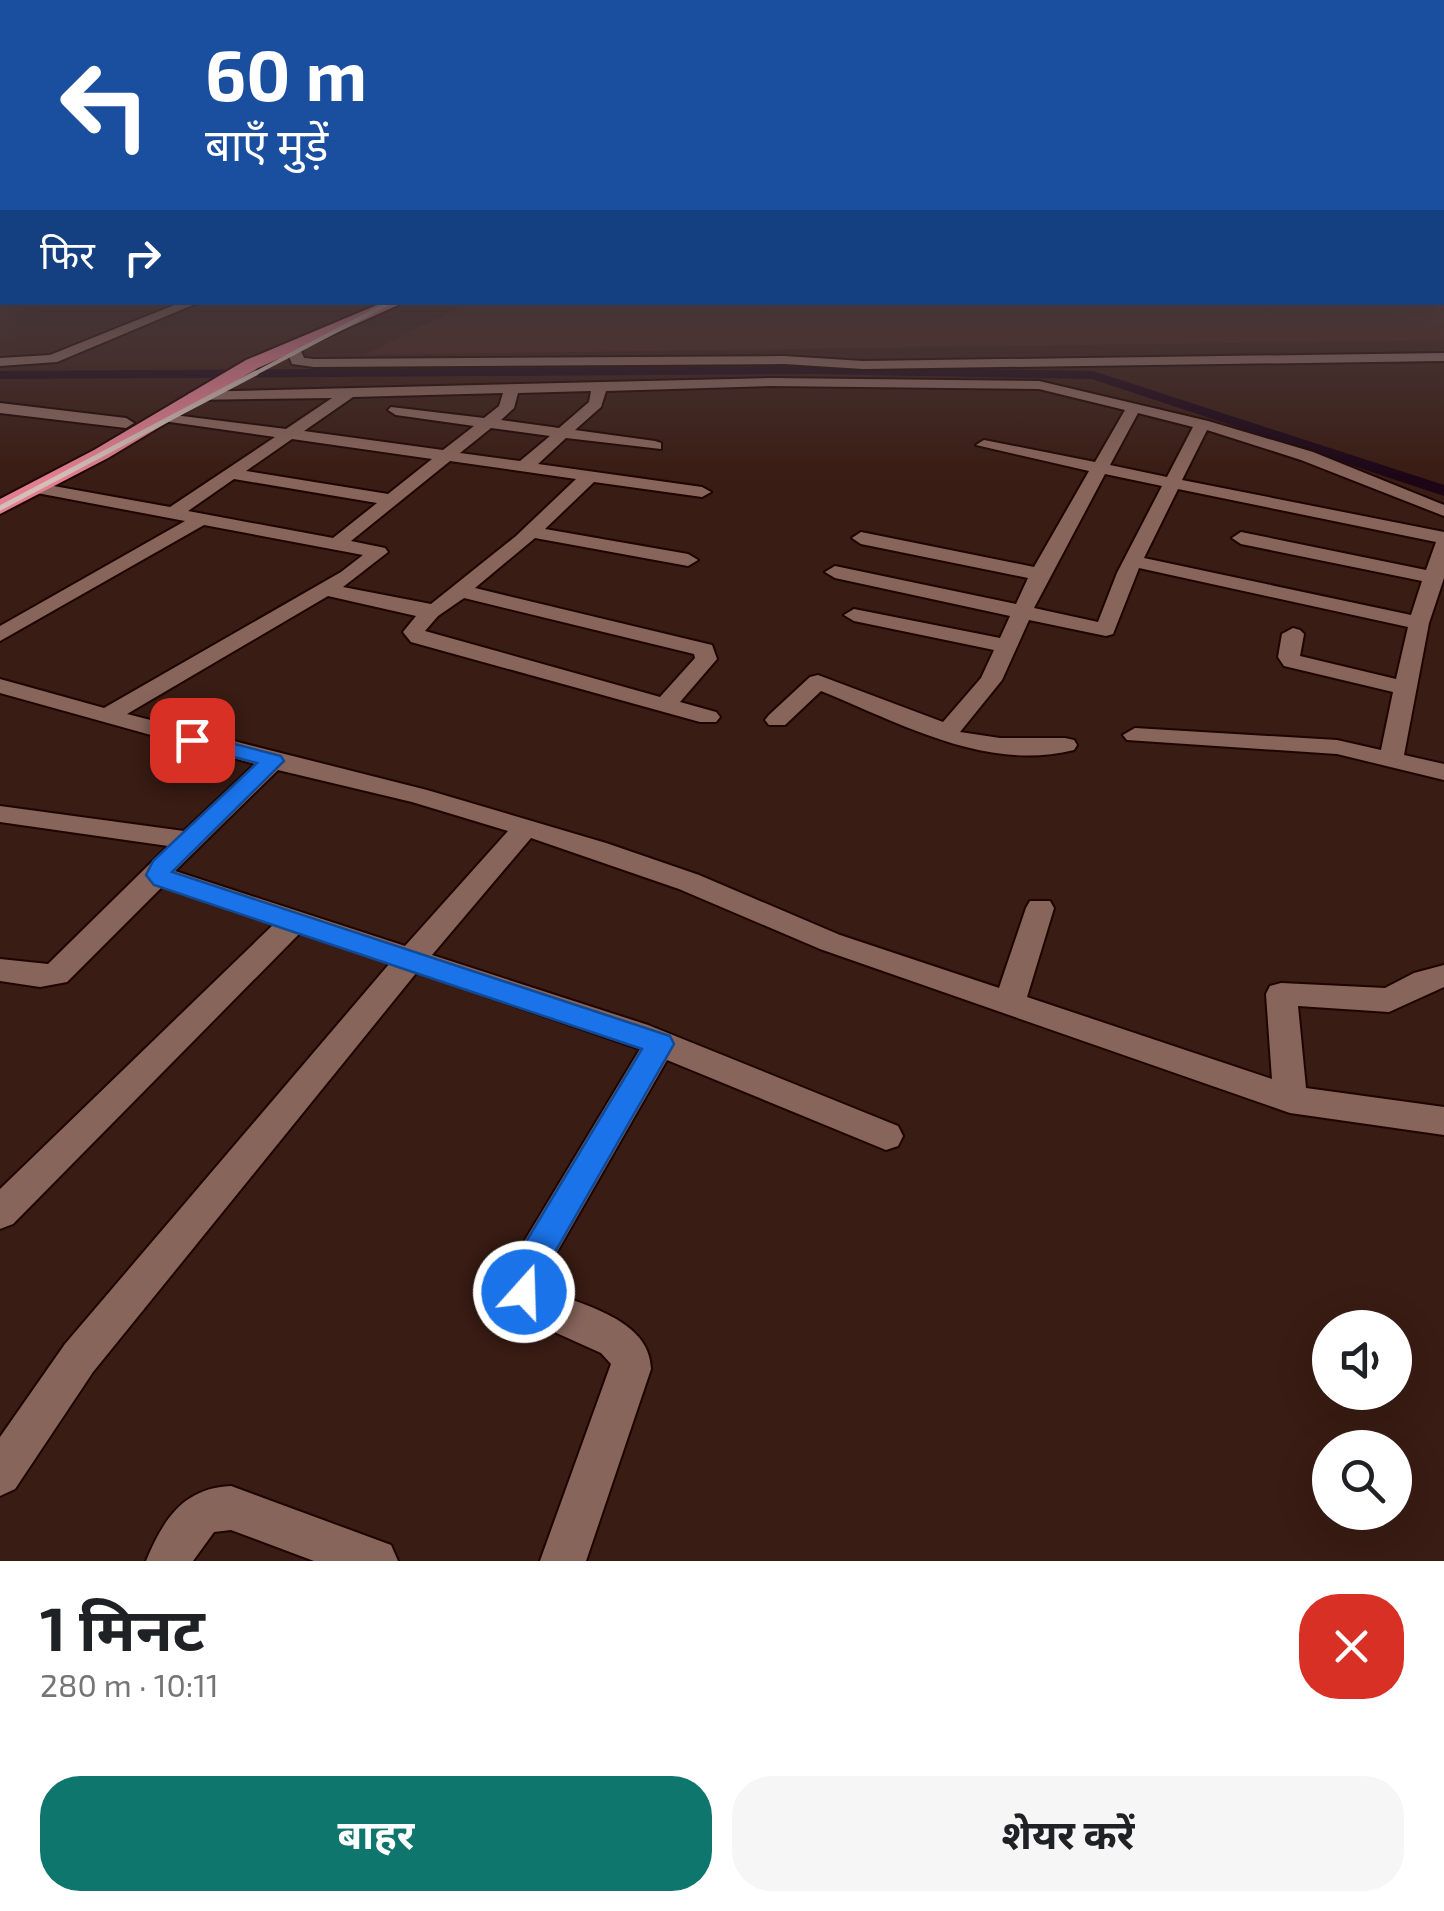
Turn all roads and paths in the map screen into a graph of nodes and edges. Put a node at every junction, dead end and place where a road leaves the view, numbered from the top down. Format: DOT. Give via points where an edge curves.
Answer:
graph roads {
  1 [pos="115,334"];
  2 [pos="289,334"];
  3 [pos="320,334"];
  4 [pos="285,348"];
  5 [pos="1444,357"];
  6 [pos="0,362"];
  7 [pos="599,386"];
  8 [pos="512,388"];
  9 [pos="191,392"];
  10 [pos="349,393"];
  11 [pos="1134,407"];
  12 [pos="0,408"];
  13 [pos="396,410"];
  14 [pos="163,416"];
  15 [pos="126,422"];
  16 [pos="488,423"];
  17 [pos="1202,424"];
  18 [pos="293,433"];
  19 [pos="563,433"];
  20 [pos="984,445"];
  21 [pos="655,446"];
  22 [pos="448,454"];
  23 [pos="525,466"];
  24 [pos="1097,470"];
  25 [pos="232,474"];
  26 [pos="590,476"];
  27 [pos="1172,486"];
  28 [pos="37,488"];
  29 [pos="0,492"];
  30 [pos="702,492"];
  31 [pos="391,500"];
  32 [pos="0,508"];
  33 [pos="1444,511"];
  34 [pos="175,512"];
  35 [pos="205,518"];
  36 [pos="531,532"];
  37 [pos="861,538"];
  38 [pos="1241,538"];
  39 [pos="339,542"];
  40 [pos="1441,558"];
  41 [pos="688,560"];
  42 [pos="1133,562"];
  43 [pos="835,572"];
  44 [pos="1040,574"];
  45 [pos="325,589"];
  46 [pos="462,591"];
  47 [pos="430,611"];
  48 [pos="1020,612"];
  49 [pos="854,615"];
  50 [pos="1419,623"];
  51 [pos="1294,634"];
  52 [pos="0,635"];
  53 [pos="1005,646"];
  54 [pos="0,686"];
  55 [pos="1404,688"];
  56 [pos="665,704"];
  57 [pos="109,715"];
  58 [pos="708,716"];
  59 [pos="777,720"];
  60 [pos="939,730"];
  61 [pos="1135,735"];
  62 [pos="1066,745"];
  63 [pos="1391,758"];
  64 [pos="273,761"];
  65 [pos="1444,772"];
  66 [pos="0,814"];
  67 [pos="525,828"];
  68 [pos="190,840"];
  69 [pos="158,875"];
  70 [pos="1040,908"];
  71 [pos="294,921"];
  72 [pos="410,959"];
  73 [pos="0,970"];
  74 [pos="1444,976"];
  75 [pos="1010,1002"];
  76 [pos="660,1044"];
  77 [pos="1290,1100"];
  78 [pos="1444,1122"];
  79 [pos="886,1136"];
  80 [pos="0,1213"];
  81 [pos="0,1474"];
  82 [pos="369,1560"];
  83 [pos="169,1561"];
  84 [pos="563,1561"];
  1 -- 6 [label="street" via="52,359"];
  2 -- 9 [label="highway" via="229,360"];
  3 -- 4 [label="highway"];
  4 -- 5 [label="street" via="298,361 314,363"];
  4 -- 9 [label="highway"];
  7 -- 8 [label="street"];
  7 -- 11 [label="street" via="1016,384"];
  7 -- 19 [label="street" via="596,404"];
  8 -- 10 [label="street"];
  8 -- 16 [label="street" via="509,405"];
  9 -- 10 [label="street"];
  9 -- 14 [label="highway"];
  9 -- 15 [label="highway"];
  10 -- 18 [label="street"];
  11 -- 17 [label="street"];
  11 -- 24 [label="street"];
  12 -- 15 [label="street"];
  13 -- 16 [label="street"];
  14 -- 18 [label="street"];
  14 -- 28 [label="highway"];
  15 -- 29 [label="highway"];
  16 -- 19 [label="street"];
  16 -- 22 [label="street"];
  17 -- 27 [label="street"];
  17 -- 33 [label="street" via="1307,456"];
  18 -- 22 [label="street"];
  18 -- 25 [label="street"];
  19 -- 21 [label="street"];
  19 -- 23 [label="street"];
  20 -- 24 [label="street"];
  22 -- 23 [label="street"];
  22 -- 31 [label="street"];
  23 -- 26 [label="street"];
  24 -- 27 [label="street"];
  24 -- 44 [label="street"];
  25 -- 31 [label="street"];
  25 -- 34 [label="street"];
  26 -- 30 [label="street"];
  26 -- 36 [label="street"];
  27 -- 40 [label="street"];
  27 -- 42 [label="street"];
  28 -- 32 [label="highway"];
  28 -- 34 [label="street"];
  31 -- 39 [label="street"];
  34 -- 35 [label="street"];
  35 -- 39 [label="street"];
  35 -- 52 [label="street"];
  36 -- 41 [label="street"];
  36 -- 46 [label="street"];
  37 -- 44 [label="street"];
  38 -- 40 [label="street"];
  39 -- 45 [label="street" via="378,555"];
  40 -- 50 [label="street"];
  42 -- 48 [label="street" via="1106,630"];
  42 -- 50 [label="street"];
  43 -- 48 [label="street"];
  44 -- 48 [label="street"];
  45 -- 47 [label="street"];
  45 -- 57 [label="street"];
  46 -- 47 [label="street"];
  46 -- 56 [label="street" via="704,650 706,659"];
  47 -- 56 [label="street" via="414,632 418,637"];
  48 -- 53 [label="street"];
  49 -- 53 [label="street"];
  50 -- 55 [label="street"];
  51 -- 55 [label="street" via="1292,661"];
  53 -- 60 [label="street" via="991,680 950,730"];
  54 -- 57 [label="street"];
  55 -- 63 [label="street"];
  56 -- 58 [label="street"];
  57 -- 64 [label="street"];
  59 -- 60 [label="street" via="818,682"];
  60 -- 62 [label="street" via="971,740"];
  61 -- 63 [label="street" via="1326,746"];
  63 -- 65 [label="street"];
  64 -- 67 [label="street"];
  64 -- 68 [label="street"];
  66 -- 68 [label="street"];
  67 -- 72 [label="street"];
  67 -- 75 [label="street"];
  68 -- 69 [label="street"];
  69 -- 71 [label="street"];
  69 -- 73 [label="street" via="56,974"];
  70 -- 75 [label="street"];
  71 -- 72 [label="street"];
  71 -- 80 [label="street"];
  72 -- 76 [label="street"];
  72 -- 81 [label="street" via="79,1358"];
  74 -- 77 [label="street" via="1389,1000 1281,994"];
  75 -- 77 [label="street"];
  76 -- 79 [label="street"];
  76 -- 84 [label="street" via="523,1284 526,1300 616,1339 631,1357"];
  77 -- 78 [label="street"];
  82 -- 83 [label="street" via="214,1507 190,1524"];
}
